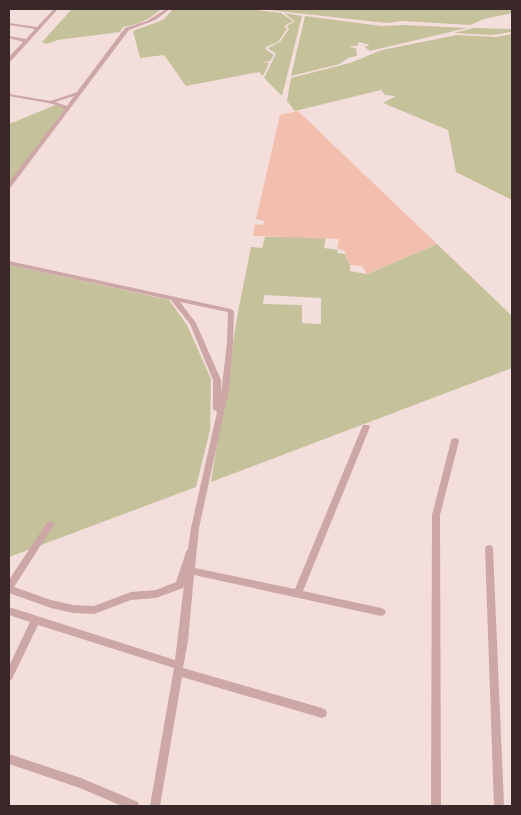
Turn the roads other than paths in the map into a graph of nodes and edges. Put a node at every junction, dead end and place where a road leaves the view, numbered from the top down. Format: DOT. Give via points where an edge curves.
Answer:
graph roads {
  1 [pos="56,9"];
  2 [pos="168,9"];
  3 [pos="9,24"];
  4 [pos="38,28"];
  5 [pos="9,37"];
  6 [pos="27,41"];
  7 [pos="9,51"];
  8 [pos="16,52"];
  9 [pos="9,60"];
  10 [pos="80,92"];
  11 [pos="9,95"];
  12 [pos="46,102"];
  13 [pos="68,108"];
  14 [pos="9,186"];
  15 [pos="9,263"];
  16 [pos="173,298"];
  17 [pos="366,427"];
  18 [pos="216,430"];
  19 [pos="455,441"];
  20 [pos="50,524"];
  21 [pos="194,537"];
  22 [pos="489,549"];
  23 [pos="192,571"];
  24 [pos="9,588"];
  25 [pos="298,592"];
  26 [pos="9,611"];
  27 [pos="381,612"];
  28 [pos="36,620"];
  29 [pos="178,668"];
  30 [pos="9,676"];
  31 [pos="322,713"];
  32 [pos="9,759"];
  33 [pos="134,806"];
  34 [pos="155,806"];
  35 [pos="436,806"];
  36 [pos="499,806"];
  1 -- 4 [label="street"];
  2 -- 10 [label="street" via="157,19 128,29"];
  3 -- 4 [label="street"];
  4 -- 6 [label="street"];
  5 -- 6 [label="street"];
  6 -- 8 [label="street"];
  7 -- 8 [label="street"];
  8 -- 9 [label="street"];
  10 -- 12 [label="street"];
  10 -- 13 [label="street"];
  11 -- 12 [label="street"];
  12 -- 13 [label="street"];
  13 -- 14 [label="street"];
  15 -- 16 [label="street"];
  16 -- 18 [label="street" via="193,323 217,380"];
  16 -- 18 [label="street" via="231,311 225,390"];
  17 -- 25 [label="street"];
  18 -- 21 [label="street"];
  19 -- 35 [label="street" via="436,516"];
  20 -- 24 [label="street"];
  21 -- 23 [label="street"];
  21 -- 24 [label="street" via="180,584 156,594 131,596 94,610 73,609"];
  22 -- 36 [label="street"];
  23 -- 25 [label="street"];
  23 -- 29 [label="street"];
  25 -- 27 [label="street"];
  26 -- 28 [label="street"];
  28 -- 29 [label="street"];
  28 -- 30 [label="street"];
  29 -- 31 [label="street"];
  29 -- 34 [label="street"];
  32 -- 33 [label="street" via="80,783"];
}
